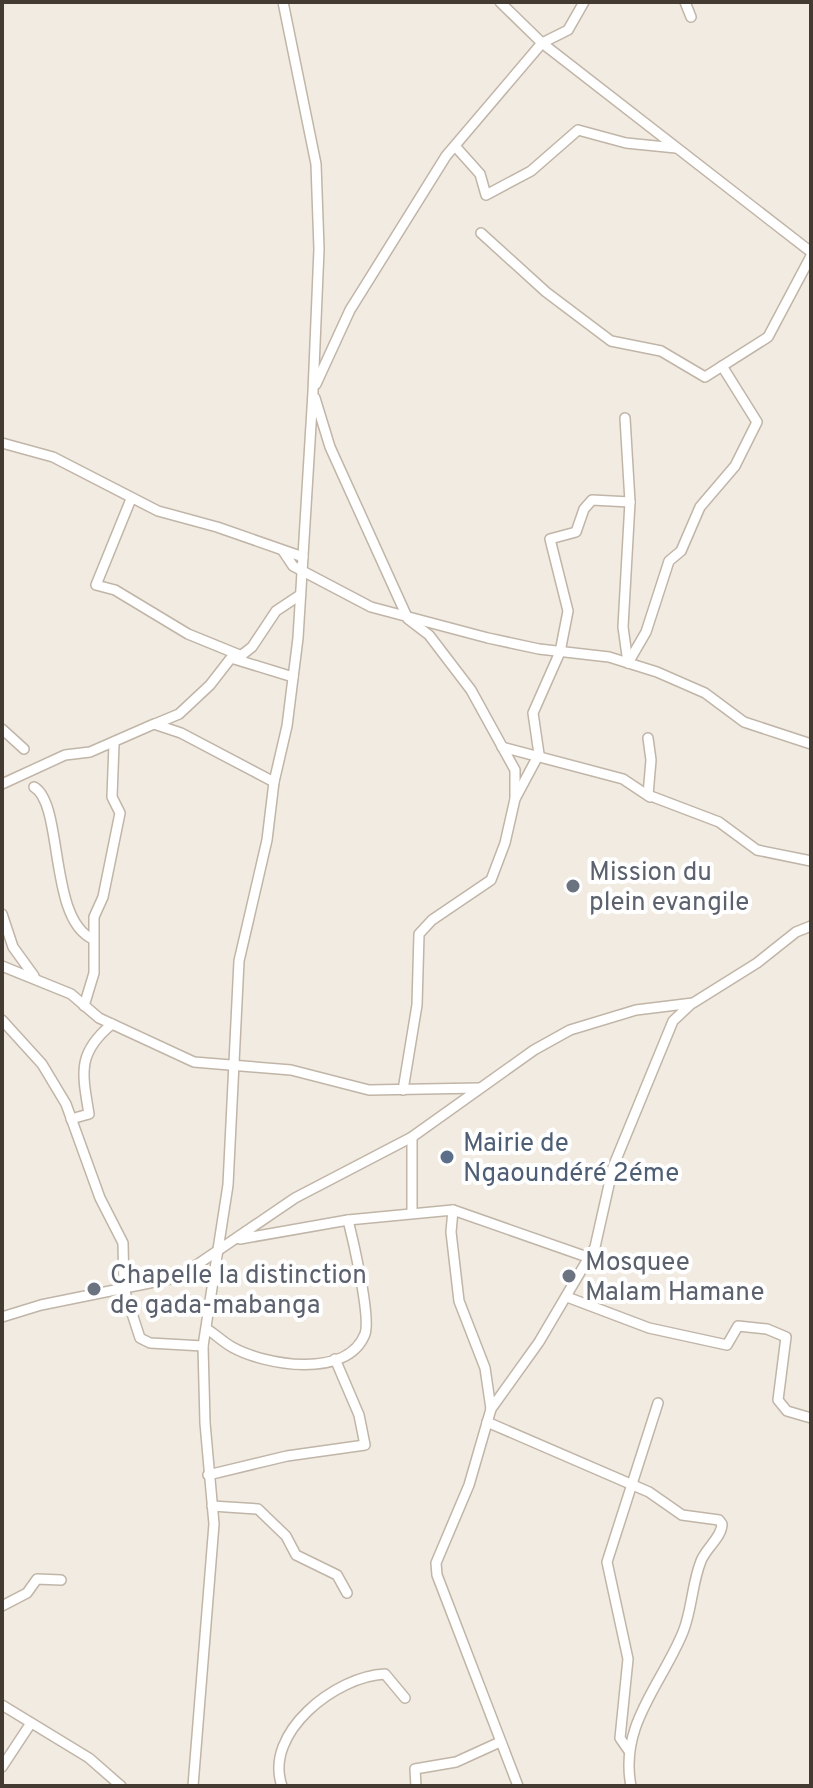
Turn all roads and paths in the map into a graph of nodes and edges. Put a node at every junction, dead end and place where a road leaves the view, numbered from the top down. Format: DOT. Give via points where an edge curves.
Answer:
graph roads {
  1 [pos="283,2"];
  2 [pos="500,2"];
  3 [pos="584,2"];
  4 [pos="685,2"];
  5 [pos="691,17"];
  6 [pos="542,43"];
  7 [pos="455,146"];
  8 [pos="678,149"];
  9 [pos="481,233"];
  10 [pos="811,254"];
  11 [pos="722,366"];
  12 [pos="313,392"];
  13 [pos="625,418"];
  14 [pos="2,443"];
  15 [pos="131,499"];
  16 [pos="630,502"];
  17 [pos="283,551"];
  18 [pos="303,557"];
  19 [pos="302,570"];
  20 [pos="300,595"];
  21 [pos="408,619"];
  22 [pos="560,652"];
  23 [pos="240,657"];
  24 [pos="628,663"];
  25 [pos="293,677"];
  26 [pos="154,724"];
  27 [pos="2,729"];
  28 [pos="648,738"];
  29 [pos="114,744"];
  30 [pos="811,744"];
  31 [pos="502,747"];
  32 [pos="24,749"];
  33 [pos="539,754"];
  34 [pos="274,782"];
  35 [pos="2,784"];
  36 [pos="34,787"];
  37 [pos="515,799"];
  38 [pos="653,799"];
  39 [pos="811,861"];
  40 [pos="2,913"];
  41 [pos="2,925"];
  42 [pos="811,926"];
  43 [pos="93,939"];
  44 [pos="2,966"];
  45 [pos="36,979"];
  46 [pos="693,1003"];
  47 [pos="84,1006"];
  48 [pos="2,1020"];
  49 [pos="112,1024"];
  50 [pos="232,1067"];
  51 [pos="480,1088"];
  52 [pos="403,1090"];
  53 [pos="71,1119"];
  54 [pos="412,1137"];
  55 [pos="453,1210"];
  56 [pos="412,1212"];
  57 [pos="348,1220"];
  58 [pos="238,1239"];
  59 [pos="218,1251"];
  60 [pos="590,1258"];
  61 [pos="124,1289"];
  62 [pos="567,1297"];
  63 [pos="2,1317"];
  64 [pos="207,1329"];
  65 [pos="203,1346"];
  66 [pos="335,1359"];
  67 [pos="658,1403"];
  68 [pos="491,1409"];
  69 [pos="811,1418"];
  70 [pos="487,1422"];
  71 [pos="208,1475"];
  72 [pos="632,1487"];
  73 [pos="212,1506"];
  74 [pos="61,1580"];
  75 [pos="347,1593"];
  76 [pos="2,1606"];
  77 [pos="405,1698"];
  78 [pos="2,1705"];
  79 [pos="31,1723"];
  80 [pos="500,1742"];
  81 [pos="629,1751"];
  82 [pos="2,1767"];
  83 [pos="121,1786"];
  84 [pos="193,1786"];
  85 [pos="282,1786"];
  86 [pos="416,1786"];
  87 [pos="518,1786"];
  88 [pos="631,1786"];
  1 -- 12 [label="street" via="316,164 319,249"];
  2 -- 6 [label="street"];
  3 -- 6 [label="street" via="568,30"];
  4 -- 5 [label="street"];
  6 -- 7 [label="street"];
  6 -- 8 [label="street"];
  7 -- 8 [label="street" via="480,174 486,195 531,171 578,130"];
  7 -- 12 [label="street" via="350,310"];
  8 -- 10 [label="street"];
  9 -- 11 [label="street" via="611,341 661,351 705,377"];
  10 -- 11 [label="street" via="768,337"];
  11 -- 24 [label="street" via="757,422 735,466 700,507 681,551 669,561 646,632"];
  12 -- 18 [label="street"];
  12 -- 21 [label="street" via="330,447"];
  13 -- 16 [label="street"];
  14 -- 15 [label="street" via="53,457"];
  15 -- 17 [label="street"];
  15 -- 23 [label="street" via="96,585 115,590 188,634"];
  16 -- 22 [label="street" via="592,500 576,532 550,539 568,611"];
  16 -- 24 [label="street" via="623,627"];
  17 -- 18 [label="street"];
  17 -- 19 [label="street" via="287,561"];
  18 -- 19 [label="street"];
  19 -- 20 [label="street"];
  19 -- 21 [label="street" via="344,595"];
  20 -- 23 [label="street" via="276,611"];
  20 -- 25 [label="street"];
  21 -- 22 [label="street"];
  21 -- 31 [label="street" via="429,635 471,690"];
  22 -- 24 [label="street"];
  22 -- 33 [label="street" via="533,713"];
  23 -- 25 [label="street"];
  23 -- 26 [label="street" via="231,658 179,714"];
  24 -- 30 [label="street" via="705,693 744,722"];
  25 -- 34 [label="street"];
  26 -- 29 [label="street"];
  26 -- 34 [label="street"];
  27 -- 32 [label="street"];
  28 -- 38 [label="street" via="648,795"];
  29 -- 35 [label="street" via="65,755"];
  29 -- 43 [label="street" via="112,797 120,813"];
  31 -- 33 [label="street"];
  31 -- 37 [label="street" via="515,770"];
  33 -- 37 [label="street"];
  33 -- 38 [label="street" via="623,779"];
  34 -- 50 [label="street" via="267,840 243,931"];
  36 -- 43 [label="street" via="41,791 54,826 56,868 66,899 79,929"];
  37 -- 52 [label="street" via="491,880 419,934 417,1005"];
  38 -- 39 [label="street" via="719,822 757,850"];
  40 -- 41 [label="street"];
  40 -- 45 [label="street" via="13,947"];
  42 -- 46 [label="street"];
  43 -- 47 [label="street" via="94,973"];
  44 -- 45 [label="street"];
  45 -- 47 [label="street" via="71,994"];
  46 -- 51 [label="street" via="636,1010 570,1030"];
  46 -- 60 [label="street" via="673,1021 613,1167"];
  47 -- 49 [label="street"];
  48 -- 53 [label="street" via="42,1064"];
  49 -- 50 [label="street" via="194,1062"];
  49 -- 53 [label="street" via="85,1052 89,1114"];
  50 -- 52 [label="street" via="291,1070 369,1090"];
  50 -- 59 [label="street" via="228,1185"];
  51 -- 52 [label="street"];
  51 -- 54 [label="street"];
  53 -- 61 [label="street" via="123,1243"];
  54 -- 56 [label="street"];
  54 -- 58 [label="street" via="295,1198"];
  55 -- 56 [label="street"];
  55 -- 60 [label="street"];
  55 -- 68 [label="street" via="459,1301 485,1368"];
  56 -- 57 [label="street"];
  57 -- 58 [label="street"];
  57 -- 66 [label="street" via="366,1332 359,1344"];
  58 -- 59 [label="street"];
  59 -- 61 [label="street" via="179,1277"];
  59 -- 64 [label="street"];
  60 -- 62 [label="street"];
  61 -- 63 [label="street"];
  61 -- 65 [label="street" via="143,1342"];
  62 -- 68 [label="street"];
  62 -- 69 [label="street" via="649,1328 727,1345 738,1326 786,1337 778,1400 787,1411"];
  64 -- 65 [label="street"];
  64 -- 66 [label="street" via="233,1347 276,1363"];
  65 -- 71 [label="street"];
  66 -- 71 [label="street" via="359,1415 365,1445"];
  67 -- 72 [label="street"];
  68 -- 70 [label="street"];
  70 -- 72 [label="street"];
  70 -- 80 [label="street" via="469,1485 436,1563"];
  71 -- 73 [label="street"];
  72 -- 81 [label="street" via="607,1562 628,1659 620,1738"];
  72 -- 81 [label="street" via="682,1515 719,1520 722,1531 701,1561 683,1631 646,1698"];
  73 -- 75 [label="street" via="258,1509 286,1536 296,1555 337,1575"];
  73 -- 84 [label="street"];
  74 -- 76 [label="street" via="37,1579 27,1593"];
  77 -- 85 [label="street" via="385,1674 321,1698 303,1713 279,1754"];
  78 -- 79 [label="street"];
  79 -- 82 [label="street"];
  79 -- 83 [label="street" via="89,1758"];
  80 -- 86 [label="street" via="456,1762 415,1769"];
  80 -- 87 [label="street"];
  81 -- 88 [label="street"];
}
